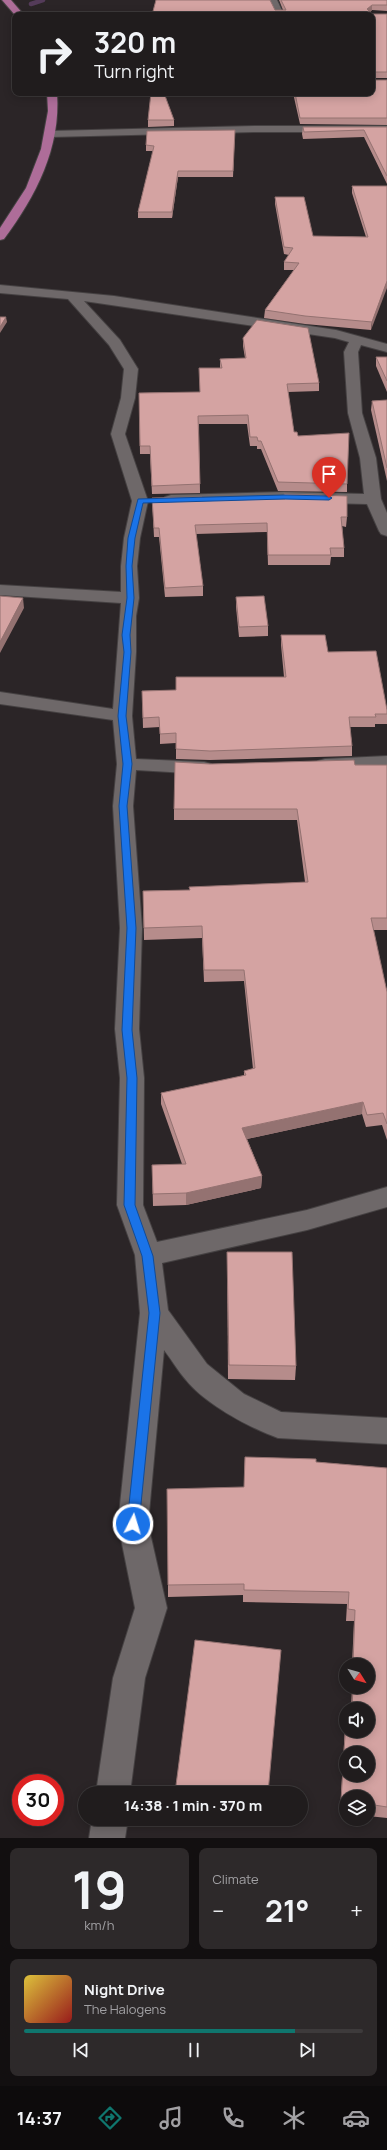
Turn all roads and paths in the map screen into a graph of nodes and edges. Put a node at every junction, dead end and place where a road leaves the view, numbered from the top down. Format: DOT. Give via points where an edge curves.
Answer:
graph roads {
  1 [pos="6,0"];
  2 [pos="273,0"];
  3 [pos="17,12"];
  4 [pos="279,12"];
  5 [pos="52,96"];
  6 [pos="387,129"];
  7 [pos="50,134"];
  8 [pos="2,230"];
  9 [pos="0,289"];
  10 [pos="72,296"];
  11 [pos="358,340"];
  12 [pos="387,348"];
  13 [pos="373,499"];
  14 [pos="140,501"];
  15 [pos="387,530"];
  16 [pos="0,590"];
  17 [pos="130,598"];
  18 [pos="0,698"];
  19 [pos="122,716"];
  20 [pos="387,762"];
  21 [pos="128,764"];
  22 [pos="303,766"];
  23 [pos="225,768"];
  24 [pos="387,1197"];
  25 [pos="148,1256"];
  26 [pos="154,1313"];
  27 [pos="387,1431"];
  28 [pos="114,1786"];
  29 [pos="109,1826"];
  30 [pos="107,1838"];
  1 -- 3 [label="main road"];
  2 -- 4 [label="street"];
  5 -- 7 [label="main road" via="53,119"];
  6 -- 7 [label="street" via="254,128"];
  7 -- 8 [label="main road" via="42,165 32,187"];
  9 -- 10 [label="street"];
  10 -- 11 [label="street" via="114,300 336,334"];
  10 -- 14 [label="street" via="115,343 131,369 128,398 118,434"];
  11 -- 12 [label="street"];
  11 -- 13 [label="street" via="351,352 355,413 368,458"];
  13 -- 14 [label="street" via="284,497"];
  13 -- 15 [label="street"];
  14 -- 17 [label="street" via="129,566"];
  16 -- 17 [label="street"];
  17 -- 19 [label="street"];
  18 -- 19 [label="street"];
  19 -- 21 [label="street"];
  20 -- 22 [label="street"];
  21 -- 23 [label="street"];
  21 -- 25 [label="street" via="123,806 131,928 127,1030 132,1078 130,1205"];
  24 -- 25 [label="street" via="307,1220"];
  25 -- 26 [label="street"];
  26 -- 27 [label="street" via="197,1373 234,1403 278,1425"];
  26 -- 28 [label="street" via="133,1524 151,1608 129,1678"];
  29 -- 30 [label="street"];
}
